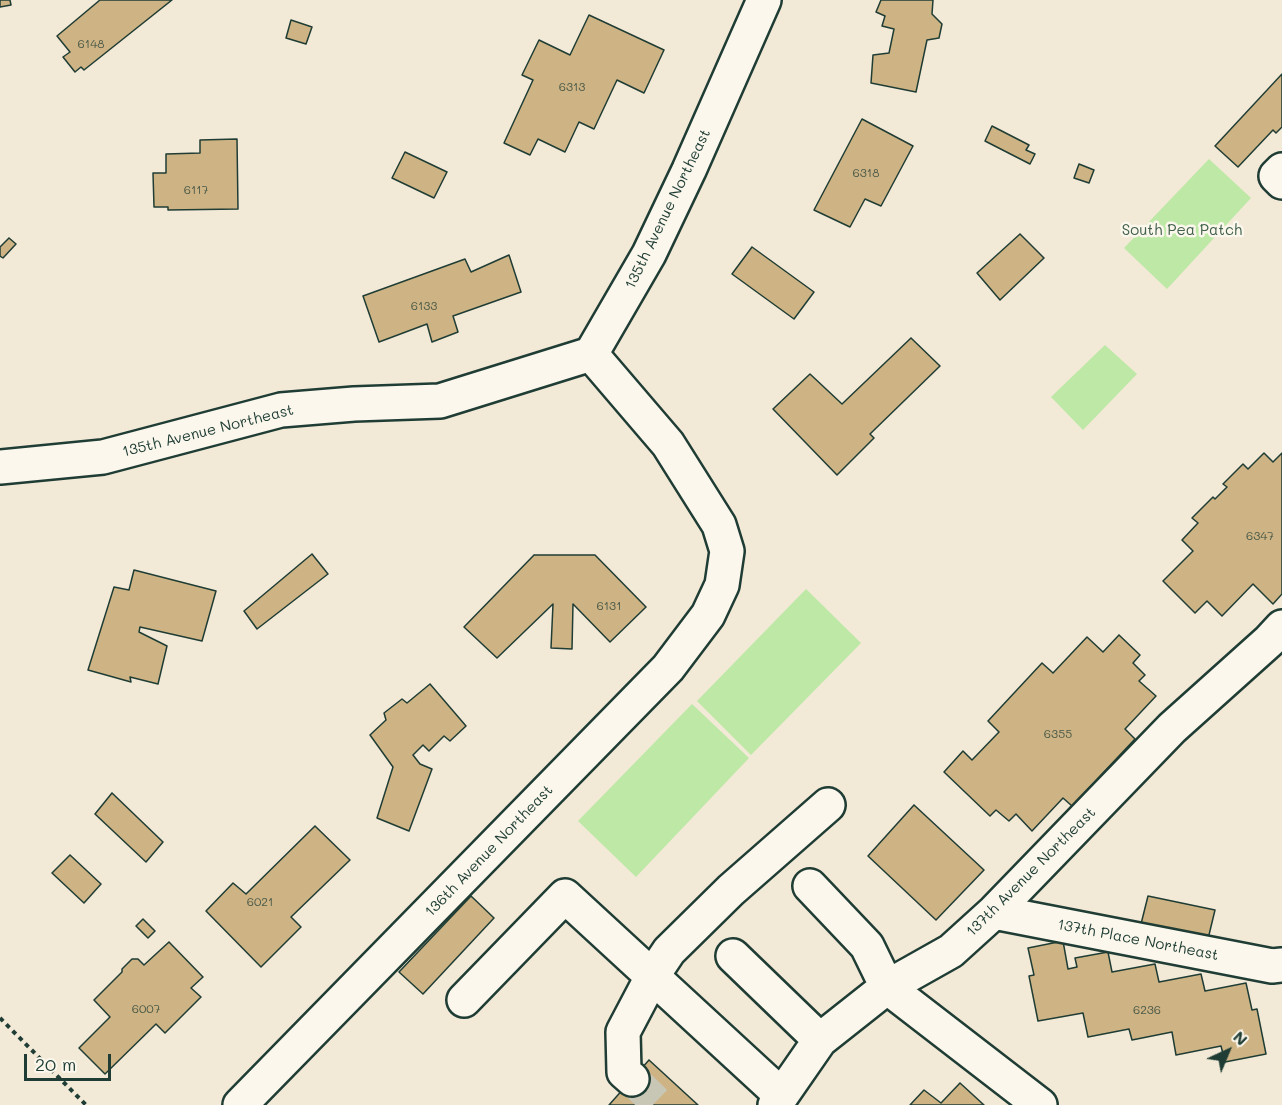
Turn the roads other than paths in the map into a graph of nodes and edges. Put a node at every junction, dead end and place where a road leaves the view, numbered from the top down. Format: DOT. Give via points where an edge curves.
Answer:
graph roads {
  1 [pos="764,0"];
  2 [pos="1282,170"];
  3 [pos="1282,182"];
  4 [pos="591,354"];
  5 [pos="0,467"];
  6 [pos="1282,627"];
  7 [pos="828,805"];
  8 [pos="810,886"];
  9 [pos="994,912"];
  10 [pos="733,956"];
  11 [pos="1282,965"];
  12 [pos="653,975"];
  13 [pos="886,987"];
  14 [pos="465,1000"];
  15 [pos="820,1040"];
  16 [pos="632,1079"];
  17 [pos="778,1100"];
  18 [pos="240,1105"];
  19 [pos="1040,1105"];
  1 -- 4 [label="street, 135th Avenue Northeast" via="649,254"];
  2 -- 3 [label="street" via="1276,176"];
  4 -- 5 [label="street, 135th Avenue Northeast" via="440,401 281,410 103,458"];
  4 -- 18 [label="street, 136th Avenue Northeast" via="668,444 719,525 727,551 723,585 708,615 668,668"];
  6 -- 9 [label="street, 137th Avenue Northeast" via="1172,728"];
  7 -- 12 [label="street" via="669,951"];
  8 -- 13 [label="street" via="867,946"];
  9 -- 11 [label="street, 137th Place Northeast"];
  9 -- 13 [label="street, 137th Avenue Northeast" via="951,951"];
  10 -- 15 [label="street"];
  12 -- 14 [label="street" via="565,896"];
  12 -- 16 [label="street" via="623,1032 624,1072"];
  12 -- 17 [label="street"];
  13 -- 15 [label="street, 137th Avenue Northeast"];
  13 -- 19 [label="street"];
  15 -- 17 [label="street, 137th Avenue Northeast"];
}
